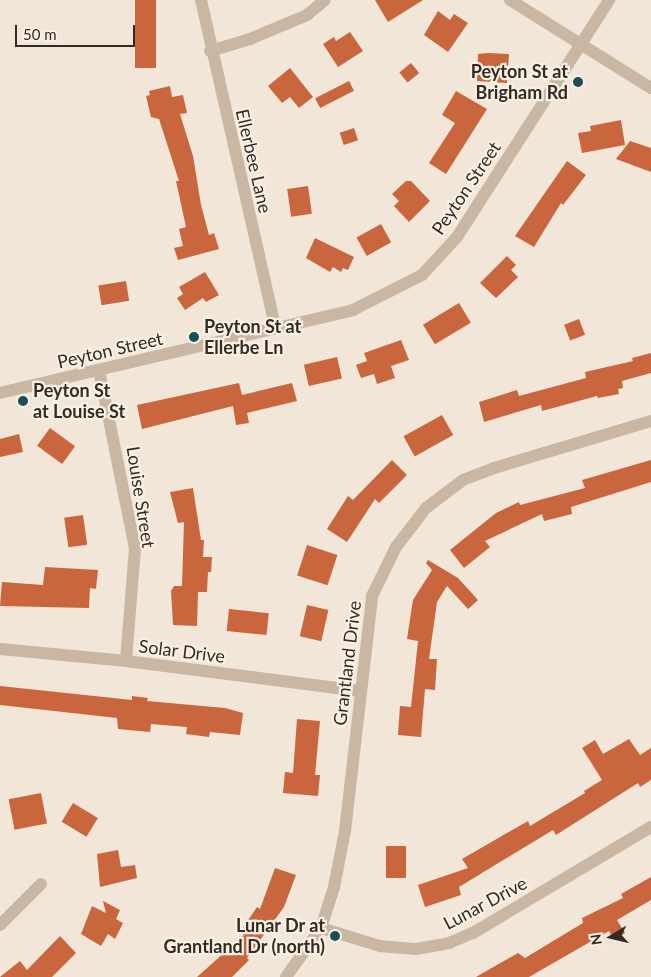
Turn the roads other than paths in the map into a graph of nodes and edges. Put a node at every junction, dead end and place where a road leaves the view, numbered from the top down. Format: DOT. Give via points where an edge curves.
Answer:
graph roads {
  1 [pos="201,0"];
  2 [pos="325,0"];
  3 [pos="510,0"];
  4 [pos="609,0"];
  5 [pos="582,44"];
  6 [pos="210,51"];
  7 [pos="651,88"];
  8 [pos="276,329"];
  9 [pos="99,370"];
  10 [pos="0,393"];
  11 [pos="651,421"];
  12 [pos="0,649"];
  13 [pos="126,661"];
  14 [pos="360,691"];
  15 [pos="651,827"];
  16 [pos="41,884"];
  17 [pos="0,925"];
  18 [pos="321,928"];
  19 [pos="286,977"];
  1 -- 6 [label="street, Ellerbee Lane"];
  2 -- 6 [label="street" via="307,15 250,39"];
  3 -- 5 [label="street"];
  4 -- 5 [label="street, Peyton Street"];
  5 -- 7 [label="street"];
  5 -- 8 [label="street, Peyton Street" via="458,236 422,275 353,310"];
  6 -- 8 [label="street, Ellerbee Lane"];
  8 -- 9 [label="street, Peyton Street"];
  9 -- 10 [label="street, Peyton Street"];
  9 -- 13 [label="street, Louise Street" via="135,548"];
  11 -- 14 [label="street, Grantland Drive" via="494,468 463,480 426,508 396,547 372,596"];
  12 -- 13 [label="street, Solar Drive"];
  13 -- 14 [label="street, Solar Drive"];
  14 -- 18 [label="street, Grantland Drive" via="345,830 334,887"];
  15 -- 18 [label="street, Lunar Drive" via="473,933 448,943 416,949 380,946"];
  16 -- 17 [label="street"];
  18 -- 19 [label="street, Grantland Drive"];
}
